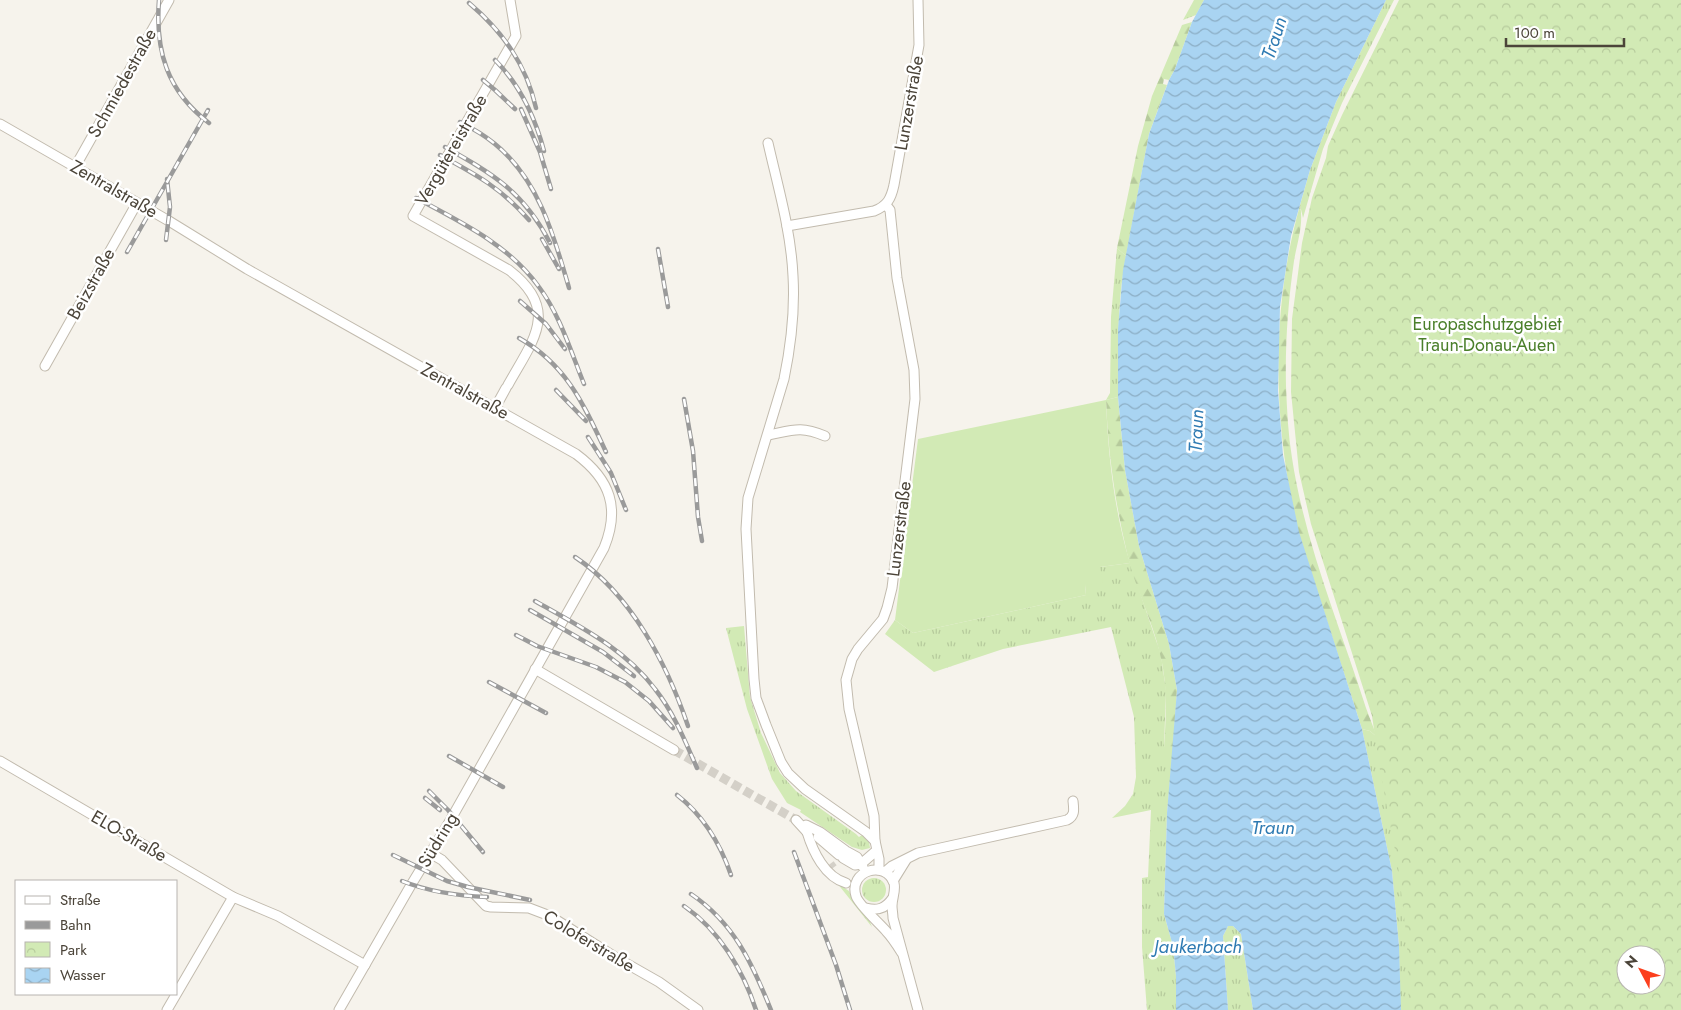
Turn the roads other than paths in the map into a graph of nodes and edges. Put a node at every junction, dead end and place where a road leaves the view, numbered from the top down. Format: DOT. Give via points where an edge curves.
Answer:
graph roads {
  1 [pos="169,0"];
  2 [pos="510,0"];
  3 [pos="918,0"];
  4 [pos="0,124"];
  5 [pos="768,144"];
  6 [pos="75,167"];
  7 [pos="137,202"];
  8 [pos="886,205"];
  9 [pos="787,226"];
  10 [pos="45,366"];
  11 [pos="495,408"];
  12 [pos="768,435"];
  13 [pos="825,436"];
  14 [pos="535,669"];
  15 [pos="674,750"];
  16 [pos="0,761"];
  17 [pos="1073,802"];
  18 [pos="806,828"];
  19 [pos="875,841"];
  20 [pos="430,853"];
  21 [pos="878,855"];
  22 [pos="907,858"];
  23 [pos="875,869"];
  24 [pos="893,881"];
  25 [pos="846,884"];
  26 [pos="855,892"];
  27 [pos="234,897"];
  28 [pos="892,899"];
  29 [pos="866,908"];
  30 [pos="902,953"];
  31 [pos="365,965"];
  32 [pos="178,993"];
  33 [pos="177,995"];
  34 [pos="168,1010"];
  35 [pos="339,1010"];
  36 [pos="698,1010"];
  37 [pos="918,1010"];
  1 -- 6 [label="street, Schmiedestraße"];
  2 -- 11 [label="street, Vergütereistraße" via="516,36 413,216 510,270 522,280 536,302 539,313 534,337"];
  3 -- 8 [label="street, Lunzerstraße" via="919,45 894,185"];
  4 -- 6 [label="street, Zentralstraße"];
  5 -- 9 [label="street"];
  6 -- 7 [label="street, Zentralstraße"];
  7 -- 10 [label="street, Beizstraße"];
  7 -- 11 [label="street, Zentralstraße" via="247,269"];
  8 -- 9 [label="street" via="874,211"];
  8 -- 19 [label="street, Lunzerstraße" via="890,210 894,259 916,388 888,608 852,659 846,680 849,709 874,816"];
  9 -- 12 [label="street" via="793,274 792,329 784,379"];
  11 -- 14 [label="street, Zentralstraße" via="586,462 601,478 612,508 612,527 604,548"];
  12 -- 13 [label="street" via="808,430"];
  12 -- 19 [label="street" via="746,512 755,693 788,773"];
  14 -- 15 [label="street"];
  14 -- 20 [label="street, Südring"];
  16 -- 27 [label="street, ELO-Straße"];
  17 -- 22 [label="street" via="1074,814 1067,820"];
  18 -- 23 [label="street" via="820,832"];
  18 -- 23 [label="street" via="841,857 855,865"];
  18 -- 25 [label="street"];
  18 -- 25 [label="street" via="818,859 836,879"];
  19 -- 21 [label="street, Lunzerstraße"];
  20 -- 31 [label="street, Südring"];
  20 -- 36 [label="street, Coloferstraße" via="442,860 486,906 528,908 550,916 659,982"];
  21 -- 23 [label="street, Lunzerstraße"];
  21 -- 23 [label="street" via="885,866"];
  22 -- 23 [label="street"];
  22 -- 24 [label="street"];
  23 -- 24 [label="street"];
  23 -- 26 [label="street, Lunzerstraße" via="856,882"];
  24 -- 28 [label="street"];
  25 -- 26 [label="street"];
  26 -- 29 [label="street" via="858,901"];
  27 -- 31 [label="street, ELO-Straße" via="278,916"];
  27 -- 32 [label="street"];
  28 -- 29 [label="street" via="884,908"];
  28 -- 30 [label="street"];
  29 -- 30 [label="street"];
  30 -- 37 [label="street"];
  31 -- 35 [label="street, Südring"];
  33 -- 34 [label="street"];
}
